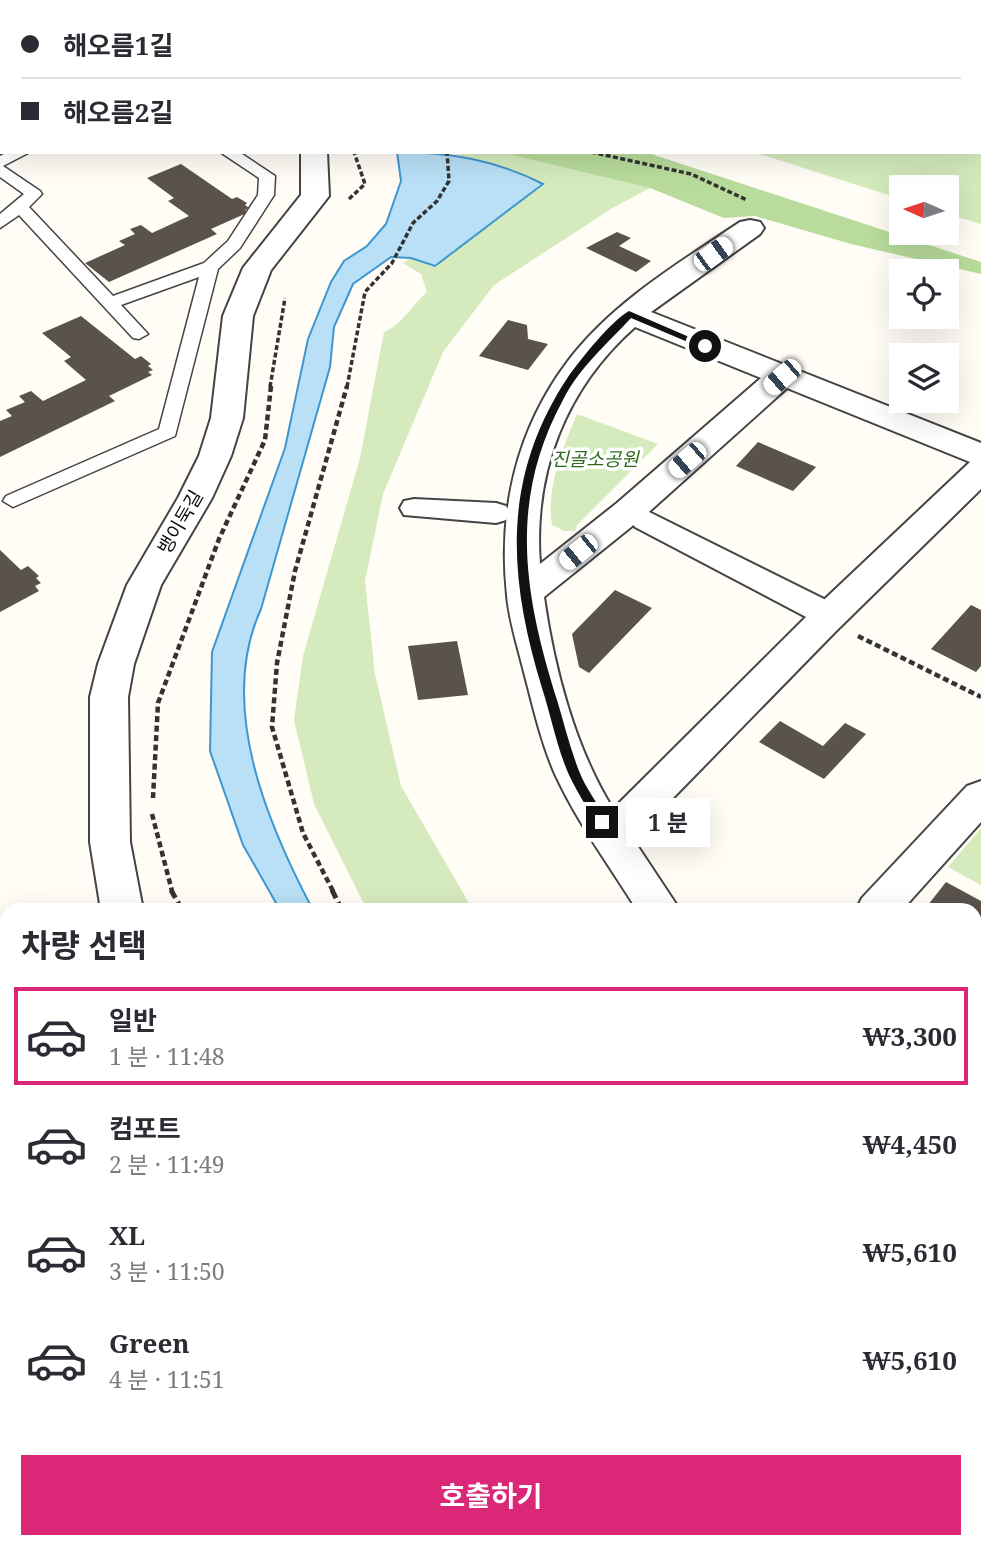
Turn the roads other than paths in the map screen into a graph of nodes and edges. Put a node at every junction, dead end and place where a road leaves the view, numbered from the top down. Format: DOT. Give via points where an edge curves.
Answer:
graph roads {
  1 [pos="18,154"];
  2 [pos="231,154"];
  3 [pos="314,154"];
  4 [pos="0,162"];
  5 [pos="0,170"];
  6 [pos="19,206"];
  7 [pos="752,215"];
  8 [pos="0,223"];
  9 [pos="210,267"];
  10 [pos="110,303"];
  11 [pos="629,314"];
  12 [pos="139,334"];
  13 [pos="782,377"];
  14 [pos="981,454"];
  15 [pos="981,470"];
  16 [pos="13,500"];
  17 [pos="414,508"];
  18 [pos="496,513"];
  19 [pos="645,520"];
  20 [pos="520,541"];
  21 [pos="578,552"];
  22 [pos="524,595"];
  23 [pos="819,610"];
  24 [pos="981,796"];
  25 [pos="611,836"];
  26 [pos="121,903"];
  27 [pos="654,903"];
  28 [pos="883,903"];
  1 -- 4 [label="lane"];
  2 -- 9 [label="lane" via="267,176 266,195 234,244"];
  3 -- 26 [label="street, 뱅이둑길" via="315,196 257,268 238,316 227,418 215,456 144,585 116,664 109,697 110,842"];
  5 -- 6 [label="lane" via="34,194"];
  6 -- 8 [label="lane"];
  6 -- 10 [label="lane"];
  7 -- 11 [label="street"];
  9 -- 10 [label="lane"];
  9 -- 16 [label="lane" via="168,432"];
  10 -- 12 [label="lane"];
  11 -- 13 [label="street"];
  11 -- 20 [label="street" via="580,367 549,415 524,492"];
  13 -- 14 [label="street"];
  13 -- 21 [label="street"];
  15 -- 25 [label="street"];
  17 -- 18 [label="street"];
  19 -- 23 [label="street"];
  20 -- 21 [label="street" via="551,551"];
  20 -- 22 [label="street"];
  21 -- 22 [label="street"];
  22 -- 25 [label="street" via="574,774"];
  24 -- 28 [label="street"];
  25 -- 27 [label="street"];
}
